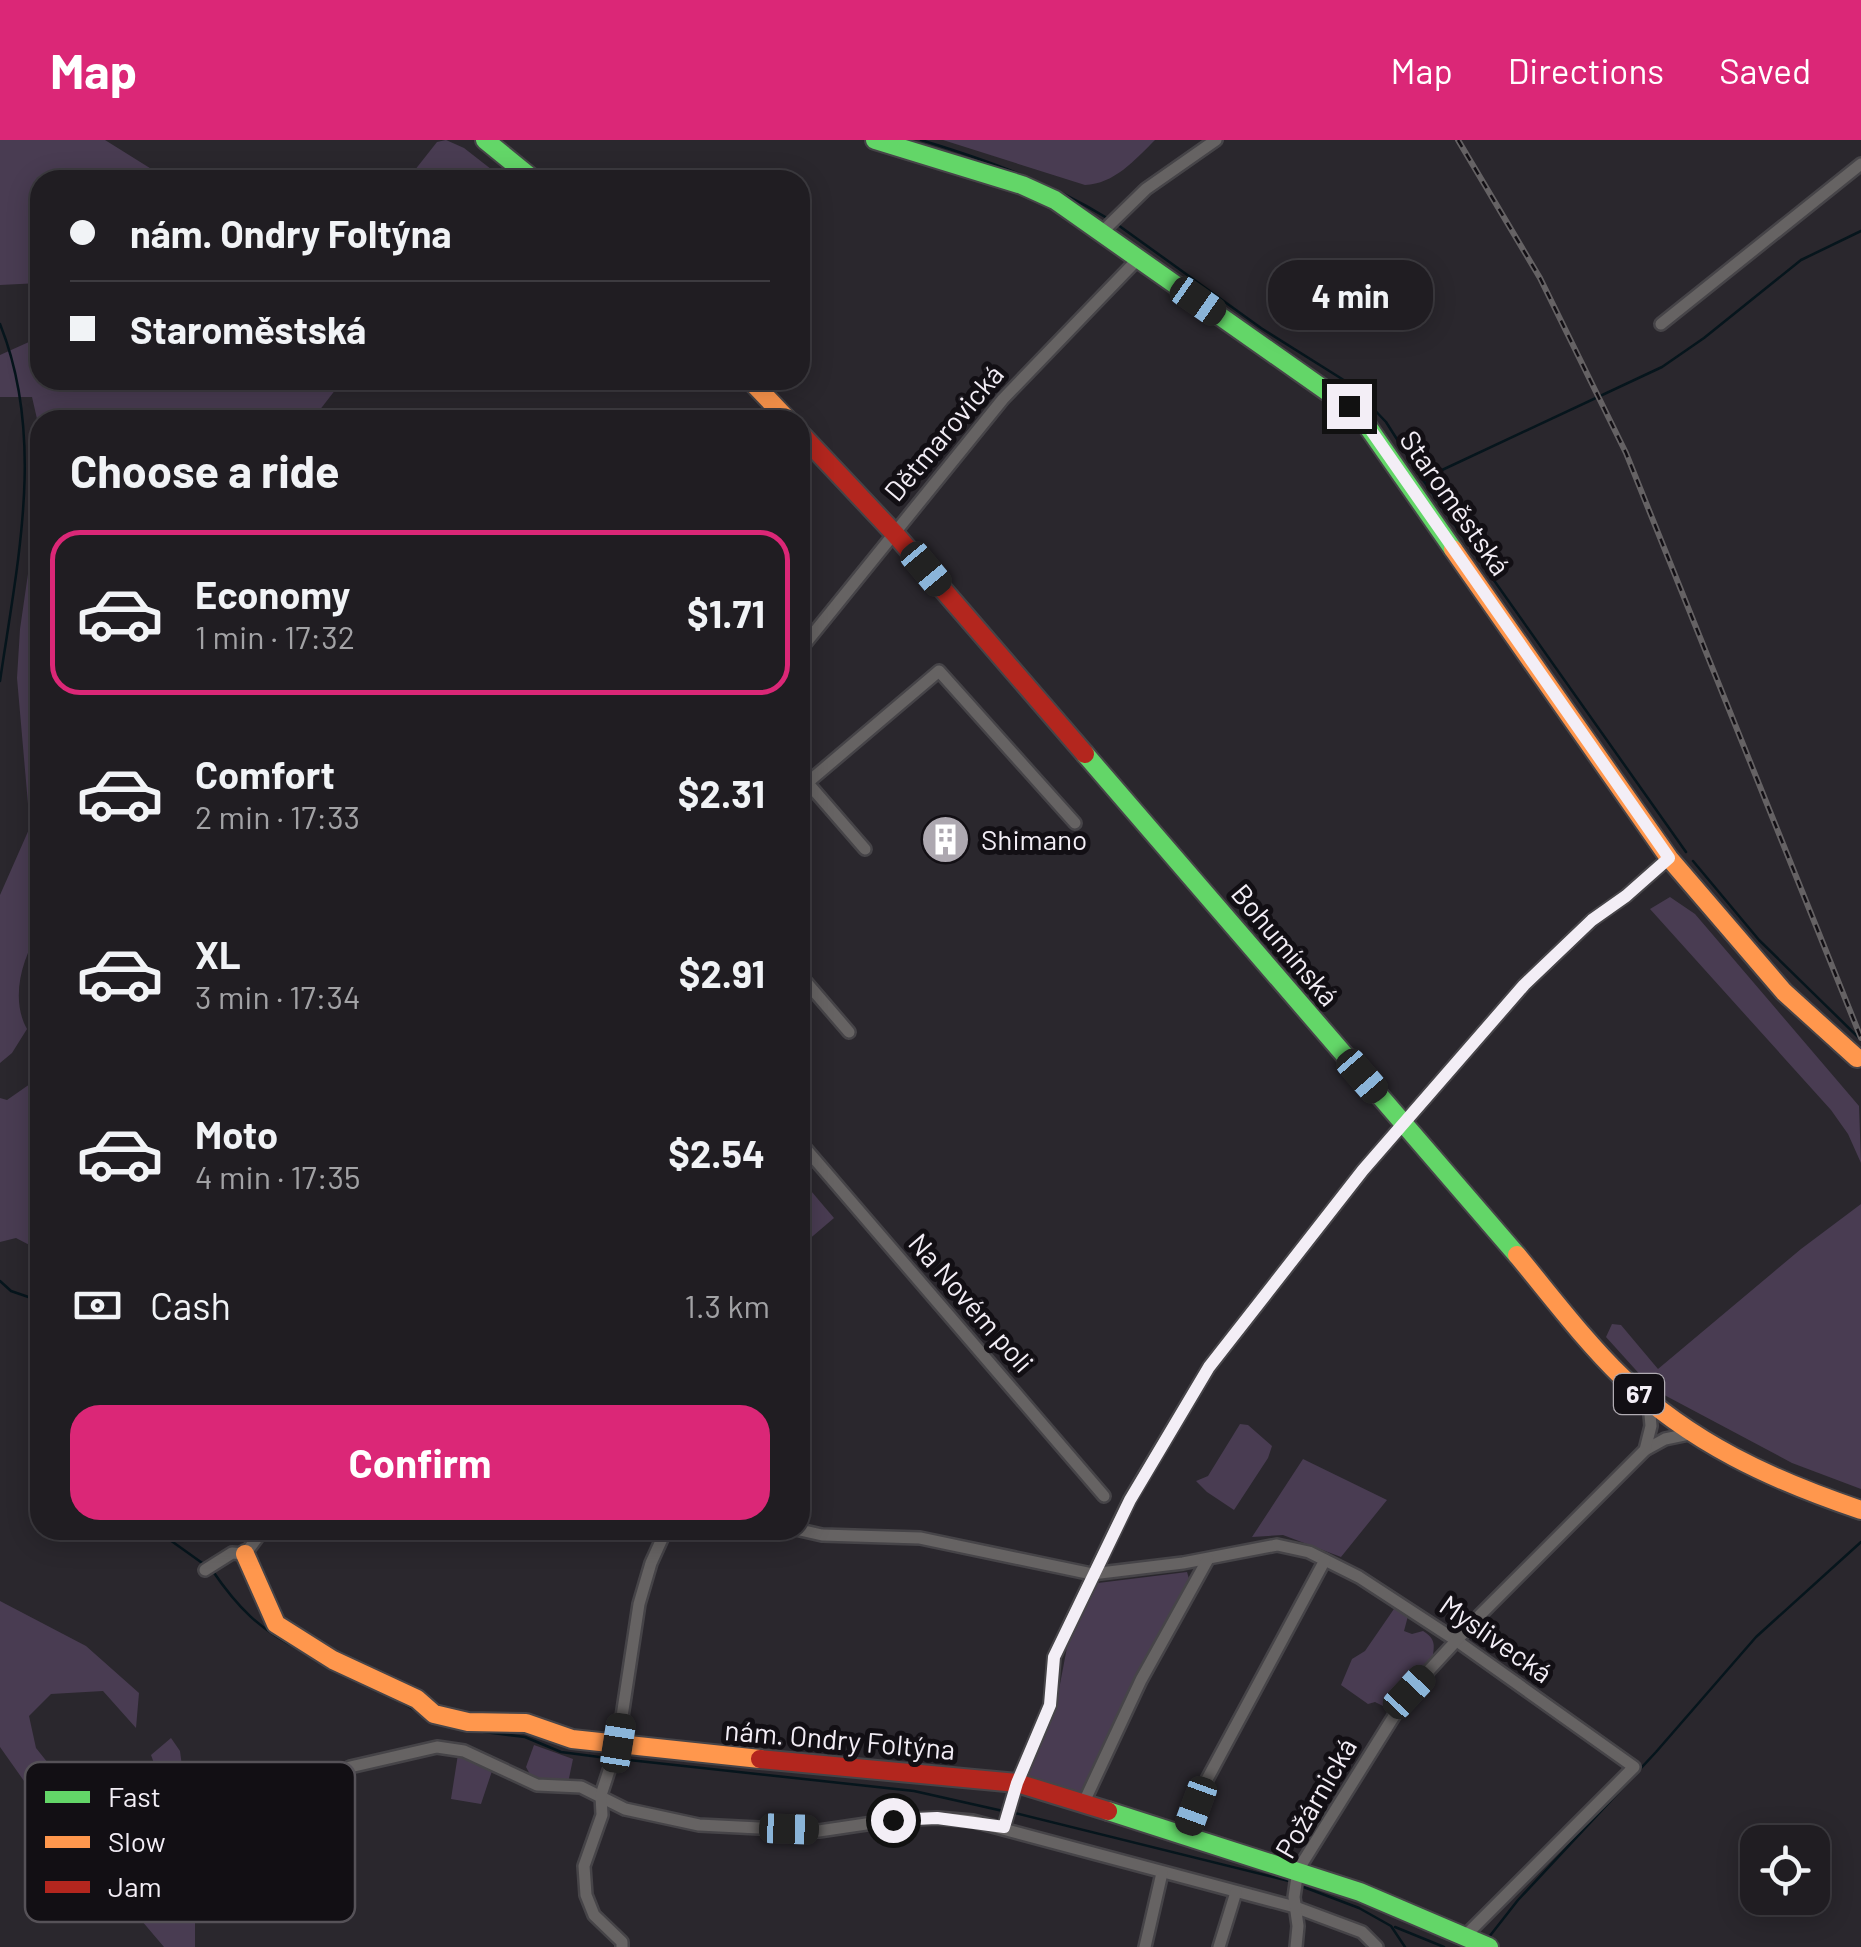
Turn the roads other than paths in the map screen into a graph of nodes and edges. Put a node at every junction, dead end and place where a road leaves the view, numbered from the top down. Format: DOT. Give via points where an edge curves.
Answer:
graph roads {
  1 [pos="484,140"];
  2 [pos="876,140"];
  3 [pos="1216,140"];
  4 [pos="1861,164"];
  5 [pos="522,170"];
  6 [pos="1109,224"];
  7 [pos="1138,258"];
  8 [pos="1662,324"];
  9 [pos="760,390"];
  10 [pos="778,410"];
  11 [pos="810,444"];
  12 [pos="896,534"];
  13 [pos="810,638"];
  14 [pos="810,776"];
  15 [pos="810,791"];
  16 [pos="1074,822"];
  17 [pos="865,849"];
  18 [pos="1669,858"];
  19 [pos="810,986"];
  20 [pos="849,1032"];
  21 [pos="1857,1058"];
  22 [pos="1404,1124"];
  23 [pos="810,1154"];
  24 [pos="1649,1403"];
  25 [pos="1689,1434"];
  26 [pos="1646,1450"];
  27 [pos="1104,1496"];
  28 [pos="1861,1510"];
  29 [pos="810,1533"];
  30 [pos="256,1540"];
  31 [pos="661,1540"];
  32 [pos="245,1554"];
  33 [pos="1208,1559"];
  34 [pos="1325,1560"];
  35 [pos="209,1566"];
  36 [pos="1092,1574"];
  37 [pos="1457,1641"];
  38 [pos="615,1752"];
  39 [pos="355,1766"];
  40 [pos="1017,1783"];
  41 [pos="601,1795"];
  42 [pos="1084,1802"];
  43 [pos="1007,1818"];
  44 [pos="1186,1836"];
  45 [pos="1162,1873"];
  46 [pos="1297,1881"];
  47 [pos="1236,1892"];
  48 [pos="1295,1906"];
  49 [pos="1477,1942"];
  50 [pos="622,1947"];
  51 [pos="1144,1947"];
  52 [pos="1219,1947"];
  53 [pos="1296,1947"];
  54 [pos="1378,1947"];
  1 -- 5 [label="street"];
  2 -- 6 [label="street, Staroměstská" via="1022,185"];
  3 -- 6 [label="street"];
  4 -- 8 [label="street"];
  6 -- 7 [label="street, Staroměstská"];
  7 -- 12 [label="street, Dětmarovická" via="1003,399"];
  7 -- 18 [label="street, Staroměstská" via="1358,414"];
  9 -- 10 [label="street"];
  11 -- 12 [label="street, Bohumínská / 67"];
  12 -- 13 [label="street, Dětmarovická"];
  12 -- 22 [label="street, Bohumínská / 67"];
  14 -- 16 [label="street" via="940,671"];
  15 -- 17 [label="street"];
  18 -- 21 [label="street, Staroměstská" via="1784,992"];
  18 -- 22 [label="street" via="1524,985"];
  19 -- 20 [label="street"];
  22 -- 24 [label="street, Bohumínská / 67"];
  22 -- 36 [label="street" via="1209,1367"];
  23 -- 27 [label="street, Na Novém poli"];
  24 -- 25 [label="street, Bohumínská / 67"];
  24 -- 26 [label="street"];
  25 -- 26 [label="street"];
  25 -- 28 [label="street, Bohumínská / 67" via="1761,1474"];
  26 -- 37 [label="street, Požárnická"];
  29 -- 36 [label="street, Myslivecká" via="920,1538"];
  30 -- 32 [label="street"];
  31 -- 38 [label="street" via="638,1604"];
  32 -- 35 [label="street"];
  32 -- 38 [label="street, nám. Ondry Foltýna" via="276,1624 333,1660 417,1699 434,1714 526,1723"];
  33 -- 34 [label="street, Myslivecká" via="1277,1545"];
  33 -- 36 [label="street, Myslivecká"];
  33 -- 42 [label="street"];
  34 -- 37 [label="street, Myslivecká"];
  34 -- 44 [label="street" via="1204,1785"];
  36 -- 40 [label="street" via="1054,1657 1050,1705"];
  37 -- 46 [label="street, Požárnická" via="1409,1692"];
  37 -- 49 [label="street, Myslivecká" via="1634,1767"];
  38 -- 40 [label="street, nám. Ondry Foltýna" via="796,1760"];
  38 -- 41 [label="street"];
  39 -- 41 [label="street" via="437,1747 464,1751 536,1786 581,1787"];
  40 -- 42 [label="street, nám. Ondry Foltýna"];
  40 -- 43 [label="street"];
  41 -- 43 [label="street" via="626,1809 699,1825 820,1830 893,1820"];
  41 -- 50 [label="street" via="602,1815 584,1866 586,1895"];
  42 -- 44 [label="street, nám. Ondry Foltýna"];
  43 -- 45 [label="street"];
  44 -- 46 [label="street, nám. Ondry Foltýna"];
  45 -- 47 [label="street"];
  45 -- 51 [label="street"];
  46 -- 48 [label="street, Požárnická"];
  46 -- 49 [label="street, nám. Ondry Foltýna"];
  47 -- 48 [label="street"];
  47 -- 52 [label="street"];
  48 -- 53 [label="street, Požárnická"];
  48 -- 54 [label="street" via="1362,1932"];
}
